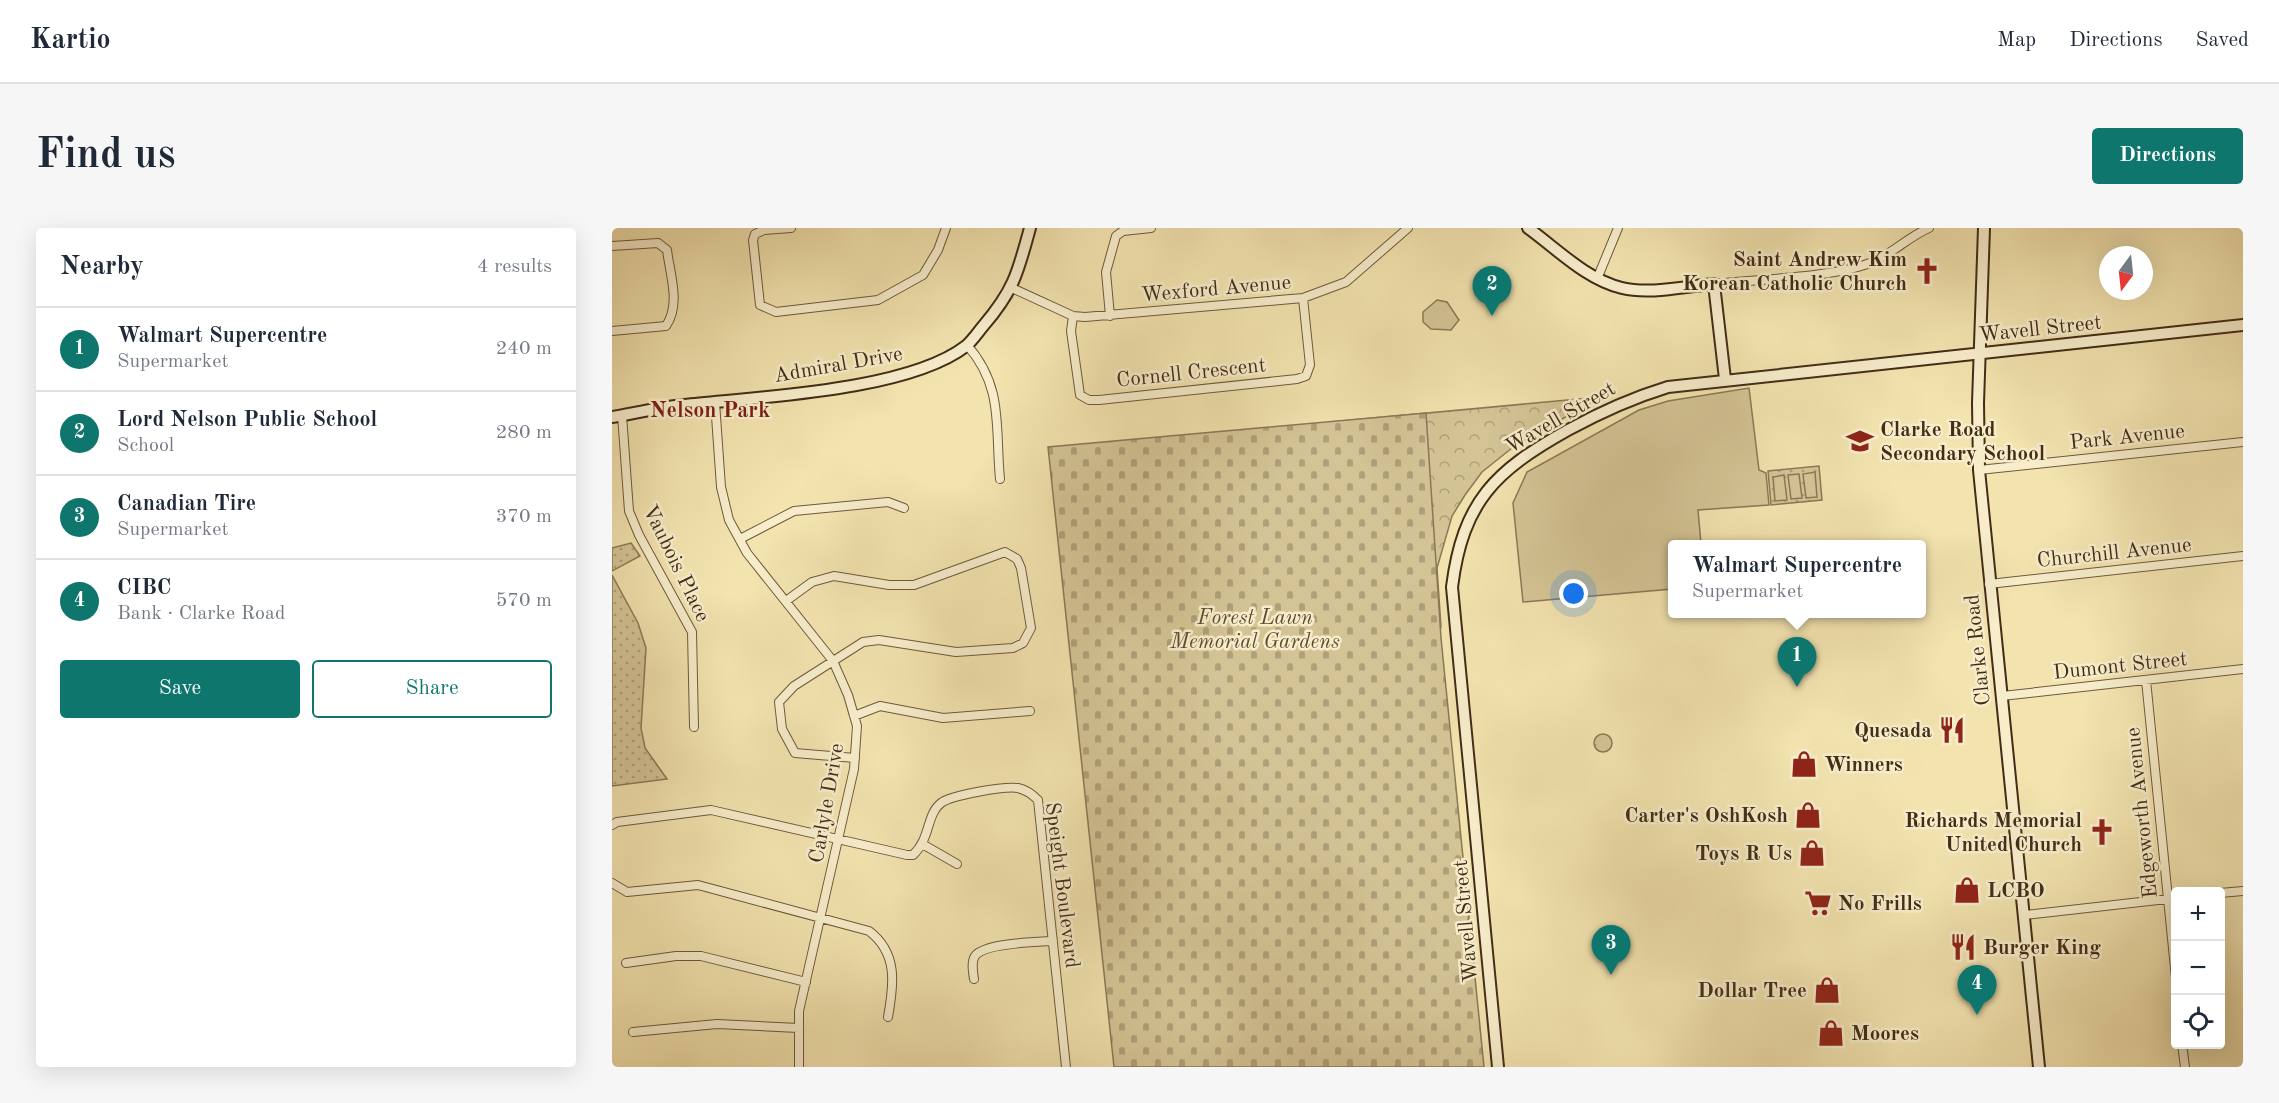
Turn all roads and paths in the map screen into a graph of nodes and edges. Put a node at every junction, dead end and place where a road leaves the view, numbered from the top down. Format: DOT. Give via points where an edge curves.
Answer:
graph roads {
  1 [pos="790,228"];
  2 [pos="946,228"];
  3 [pos="1030,228"];
  4 [pos="1151,228"];
  5 [pos="1408,228"];
  6 [pos="1528,228"];
  7 [pos="1618,228"];
  8 [pos="1929,228"];
  9 [pos="1984,228"];
  10 [pos="612,246"];
  11 [pos="1597,279"];
  12 [pos="1714,284"];
  13 [pos="1012,288"];
  14 [pos="1303,298"];
  15 [pos="1073,316"];
  16 [pos="1110,316"];
  17 [pos="2243,325"];
  18 [pos="612,331"];
  19 [pos="967,345"];
  20 [pos="1979,355"];
  21 [pos="1725,379"];
  22 [pos="715,402"];
  23 [pos="617,416"];
  24 [pos="2243,442"];
  25 [pos="1979,470"];
  26 [pos="1000,479"];
  27 [pos="904,508"];
  28 [pos="740,539"];
  29 [pos="2243,556"];
  30 [pos="1989,584"];
  31 [pos="786,601"];
  32 [pos="833,662"];
  33 [pos="2243,669"];
  34 [pos="2146,680"];
  35 [pos="2002,696"];
  36 [pos="1030,711"];
  37 [pos="854,716"];
  38 [pos="694,727"];
  39 [pos="855,758"];
  40 [pos="612,825"];
  41 [pos="840,840"];
  42 [pos="924,844"];
  43 [pos="957,864"];
  44 [pos="612,883"];
  45 [pos="2243,891"];
  46 [pos="2225,893"];
  47 [pos="2171,898"];
  48 [pos="2025,915"];
  49 [pos="821,919"];
  50 [pos="1053,940"];
  51 [pos="626,963"];
  52 [pos="974,979"];
  53 [pos="806,981"];
  54 [pos="888,1017"];
  55 [pos="798,1028"];
  56 [pos="633,1032"];
  57 [pos="2183,1049"];
  58 [pos="799,1067"];
  59 [pos="1066,1067"];
  60 [pos="1498,1067"];
  61 [pos="2039,1067"];
  62 [pos="2185,1067"];
  1 -- 2 [label="street" via="764,230 755,234 753,240 760,304 776,312 887,296 923,275"];
  3 -- 13 [label="street, Admiral Drive"];
  4 -- 16 [label="street" via="1123,231 1116,236 1106,272"];
  5 -- 14 [label="street, Wexford Avenue" via="1346,282"];
  6 -- 11 [label="street"];
  7 -- 11 [label="street"];
  8 -- 12 [label="street" via="1872,262 1844,270"];
  9 -- 20 [label="street, Clarke Road"];
  10 -- 18 [label="street" via="658,243 666,250 674,301 673,315 666,326"];
  11 -- 12 [label="street" via="1639,291"];
  12 -- 21 [label="street"];
  13 -- 15 [label="street, Wexford Avenue"];
  13 -- 19 [label="street, Admiral Drive"];
  14 -- 15 [label="street, Cornell Crescent" via="1310,366 1306,376 1099,400 1080,395 1071,331"];
  14 -- 16 [label="street, Wexford Avenue"];
  15 -- 16 [label="street, Wexford Avenue"];
  17 -- 20 [label="street, Wavell Street"];
  19 -- 22 [label="street, Admiral Drive" via="933,364 894,378"];
  19 -- 26 [label="street" via="979,359 995,394"];
  20 -- 21 [label="street, Wavell Street"];
  20 -- 25 [label="street, Clarke Road"];
  21 -- 60 [label="street, Wavell Street" via="1668,387 1633,397 1548,442 1494,480 1462,535 1452,586 1453,620"];
  22 -- 23 [label="street, Admiral Drive"];
  22 -- 28 [label="street, Carlyle Drive" via="722,487 729,520"];
  23 -- 38 [label="street, Vaubois Place" via="629,511 692,632"];
  24 -- 25 [label="street, Park Avenue"];
  25 -- 30 [label="street, Clarke Road"];
  27 -- 28 [label="street" via="888,501 794,511"];
  28 -- 31 [label="street, Carlyle Drive"];
  29 -- 30 [label="street, Churchill Avenue"];
  30 -- 35 [label="street, Clarke Road"];
  31 -- 32 [label="street, Carlyle Drive"];
  31 -- 32 [label="street" via="812,582 834,576 914,585 1005,552 1017,559 1031,628 1023,644 956,652 872,640"];
  32 -- 37 [label="street, Carlyle Drive"];
  32 -- 39 [label="street" via="794,686 778,702 782,729 795,753"];
  33 -- 34 [label="street, Dumont Street"];
  34 -- 35 [label="street, Dumont Street"];
  34 -- 47 [label="street, Edgeworth Avenue"];
  35 -- 48 [label="street, Clarke Road"];
  36 -- 37 [label="street" via="943,718 880,706"];
  37 -- 39 [label="street, Carlyle Drive"];
  39 -- 41 [label="street, Carlyle Drive"];
  40 -- 41 [label="street" via="711,810"];
  41 -- 42 [label="street" via="907,855 914,855"];
  41 -- 49 [label="street, Carlyle Drive"];
  42 -- 43 [label="street"];
  42 -- 50 [label="street, Speight Boulevard" via="934,812 951,797 1017,788 1030,791 1038,800"];
  44 -- 49 [label="street" via="627,892 698,885"];
  45 -- 46 [label="street"];
  47 -- 48 [label="street"];
  48 -- 61 [label="street, Clarke Road"];
  49 -- 53 [label="street, Carlyle Drive"];
  49 -- 54 [label="street" via="869,931 881,941 890,956 893,979"];
  50 -- 52 [label="street" via="987,947 973,961"];
  50 -- 59 [label="street, Speight Boulevard"];
  51 -- 53 [label="street" via="701,956"];
  53 -- 55 [label="street, Carlyle Drive"];
  55 -- 56 [label="street" via="717,1024"];
  55 -- 58 [label="street, Carlyle Drive"];
  57 -- 62 [label="street"];
}
